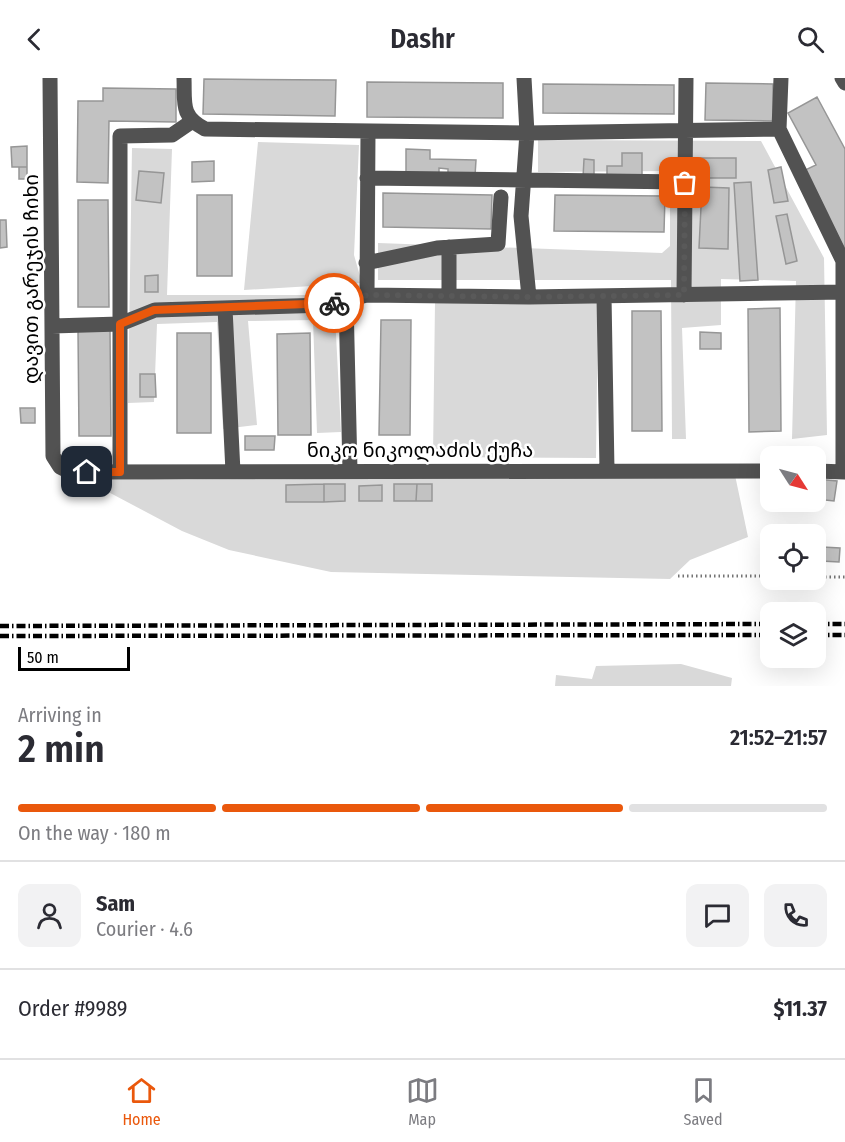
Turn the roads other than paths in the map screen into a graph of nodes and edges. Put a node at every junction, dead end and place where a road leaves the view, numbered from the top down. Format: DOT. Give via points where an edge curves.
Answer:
graph roads {
  1 [pos="50,78"];
  2 [pos="184,78"];
  3 [pos="525,78"];
  4 [pos="686,78"];
  5 [pos="781,78"];
  6 [pos="842,78"];
  7 [pos="845,83"];
  8 [pos="191,122"];
  9 [pos="686,129"];
  10 [pos="779,129"];
  11 [pos="368,131"];
  12 [pos="527,133"];
  13 [pos="367,178"];
  14 [pos="524,180"];
  15 [pos="685,183"];
  16 [pos="501,197"];
  17 [pos="449,248"];
  18 [pos="366,263"];
  19 [pos="844,292"];
  20 [pos="368,295"];
  21 [pos="684,295"];
  22 [pos="449,296"];
  23 [pos="604,296"];
  24 [pos="529,297"];
  25 [pos="346,300"];
  26 [pos="225,308"];
  27 [pos="120,324"];
  28 [pos="52,326"];
  29 [pos="350,471"];
  30 [pos="607,471"];
  31 [pos="760,471"];
  32 [pos="826,471"];
  33 [pos="70,472"];
  34 [pos="120,472"];
  35 [pos="233,472"];
  36 [pos="844,472"];
  1 -- 28 [label="street, დავით გარეჯის ჩიხი"];
  2 -- 8 [label="street" via="185,111"];
  3 -- 12 [label="street"];
  4 -- 9 [label="street"];
  5 -- 10 [label="street"];
  6 -- 7 [label="street"];
  8 -- 11 [label="street" via="205,129"];
  8 -- 27 [label="street" via="172,135 120,135"];
  9 -- 10 [label="street"];
  9 -- 12 [label="street"];
  9 -- 15 [label="street"];
  10 -- 19 [label="street" via="843,261"];
  11 -- 12 [label="street"];
  11 -- 13 [label="street"];
  12 -- 14 [label="street"];
  13 -- 14 [label="street"];
  13 -- 18 [label="street"];
  14 -- 15 [label="street"];
  14 -- 24 [label="street" via="521,216"];
  15 -- 21 [label="street"];
  16 -- 17 [label="street" via="498,244"];
  17 -- 18 [label="street"];
  17 -- 22 [label="street"];
  18 -- 20 [label="street"];
  19 -- 21 [label="street"];
  19 -- 36 [label="street"];
  20 -- 22 [label="street"];
  20 -- 25 [label="street"];
  21 -- 23 [label="street"];
  22 -- 24 [label="street"];
  23 -- 24 [label="street"];
  23 -- 30 [label="street"];
  25 -- 26 [label="street" via="327,305"];
  25 -- 29 [label="street"];
  26 -- 27 [label="street" via="154,310"];
  26 -- 35 [label="street"];
  27 -- 28 [label="street"];
  27 -- 34 [label="street"];
  28 -- 33 [label="street, დავით გარეჯის ჩიხი" via="53,456"];
  29 -- 30 [label="street, ნიკო ნიკოლაძის ქუჩა"];
  29 -- 35 [label="street, ნიკო ნიკოლაძის ქუჩა"];
  30 -- 31 [label="street, ნიკო ნიკოლაძის ქუჩა"];
  32 -- 36 [label="street"];
  33 -- 34 [label="street, ნიკო ნიკოლაძის ქუჩა"];
  34 -- 35 [label="street, ნიკო ნიკოლაძის ქუჩა"];
}
